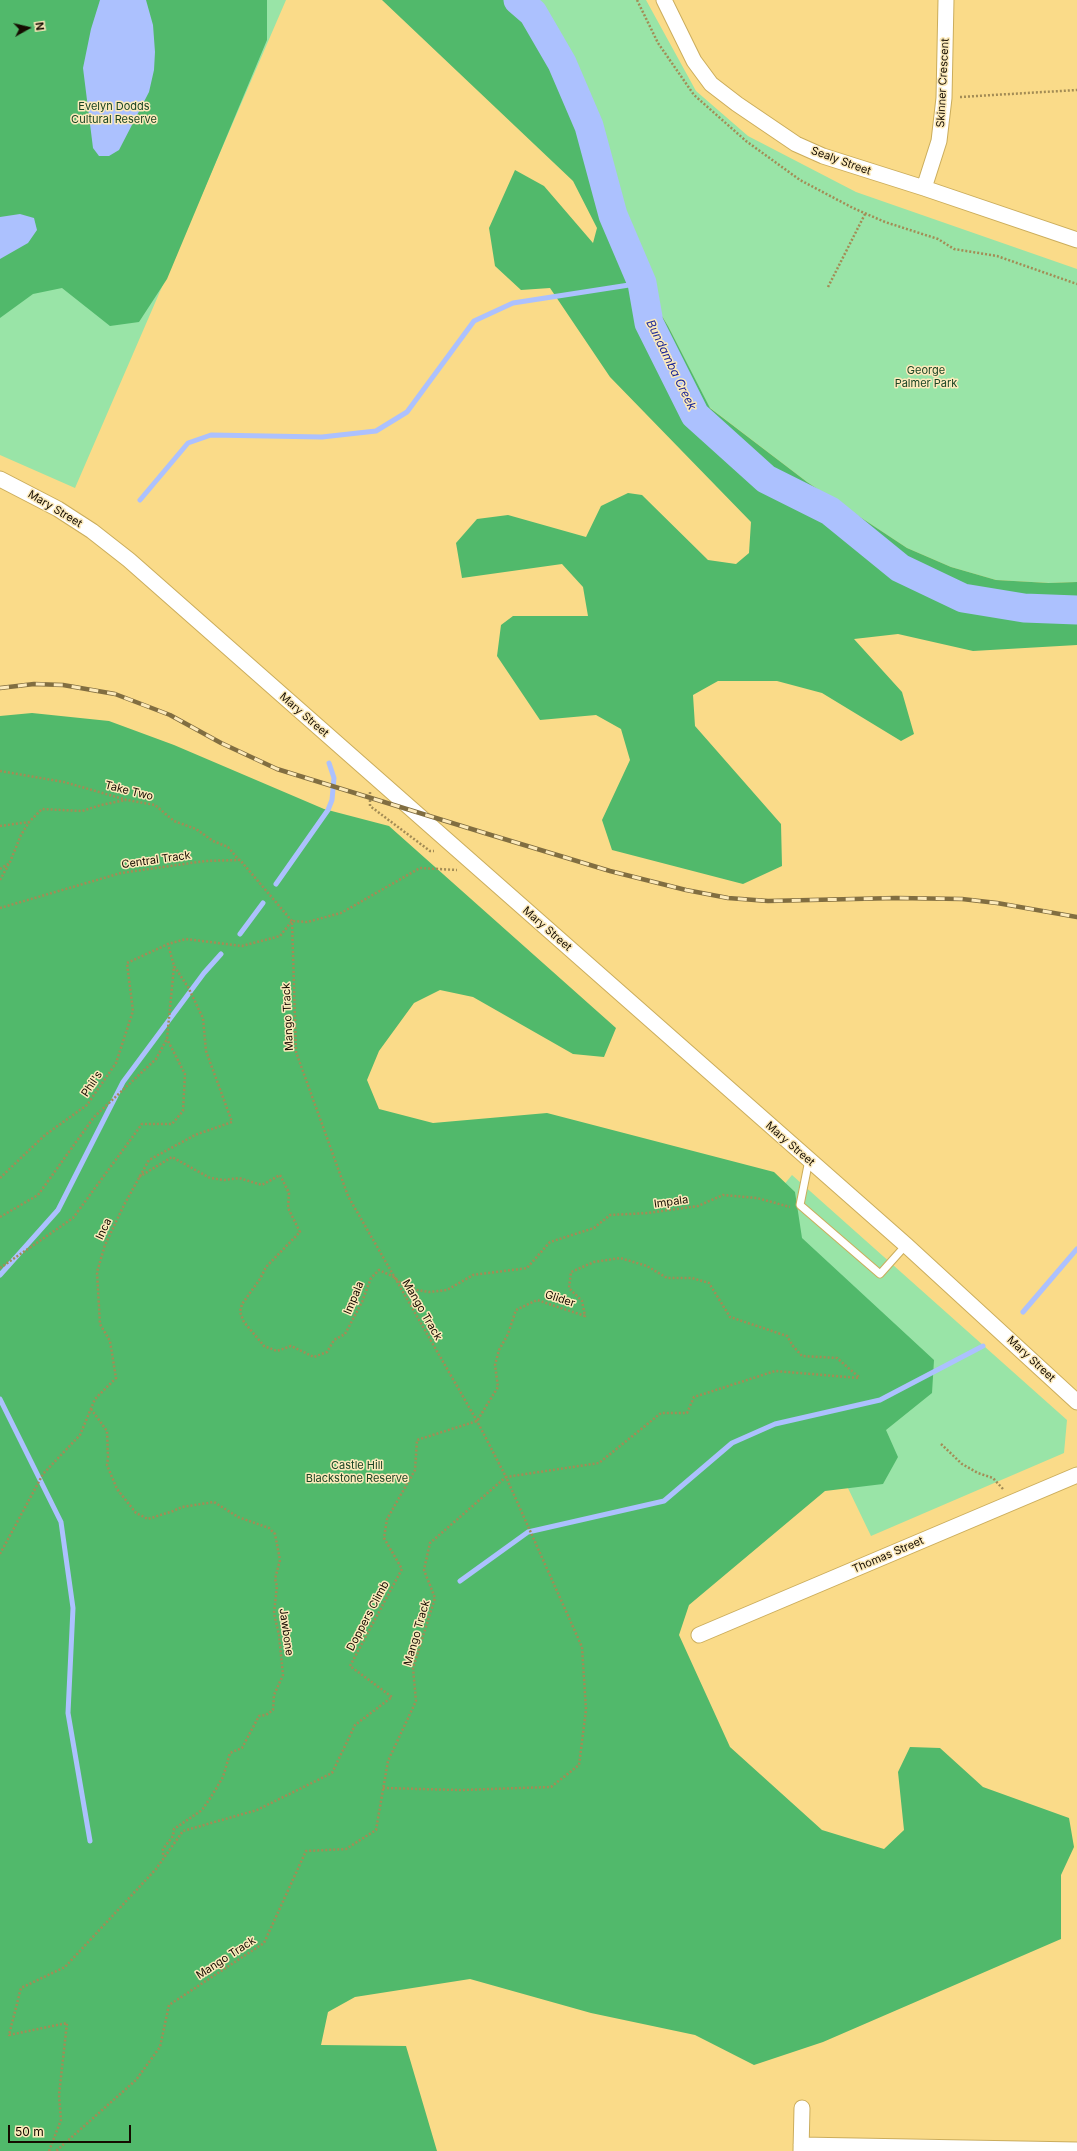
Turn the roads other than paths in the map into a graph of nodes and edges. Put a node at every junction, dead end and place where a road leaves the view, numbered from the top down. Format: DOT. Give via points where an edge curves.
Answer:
graph roads {
  1 [pos="664,0"];
  2 [pos="946,0"];
  3 [pos="924,188"];
  4 [pos="1077,240"];
  5 [pos="0,479"];
  6 [pos="809,1160"];
  7 [pos="906,1244"];
  8 [pos="1077,1402"];
  9 [pos="1077,1475"];
  10 [pos="699,1636"];
  11 [pos="802,2108"];
  12 [pos="801,2148"];
  13 [pos="1077,2150"];
  1 -- 3 [label="street, Sealy Street" via="694,61 711,84 738,104 796,144 823,156"];
  2 -- 3 [label="street, Skinner Crescent" via="944,98 940,141"];
  3 -- 4 [label="street, Sealy Street"];
  5 -- 6 [label="street, Mary Street" via="58,509 129,560"];
  6 -- 7 [label="street, Mary Street"];
  6 -- 7 [label="lane" via="800,1205 880,1274"];
  7 -- 8 [label="street, Mary Street"];
  9 -- 10 [label="street, Thomas Street"];
  11 -- 12 [label="street"];
  12 -- 13 [label="street"];
}
